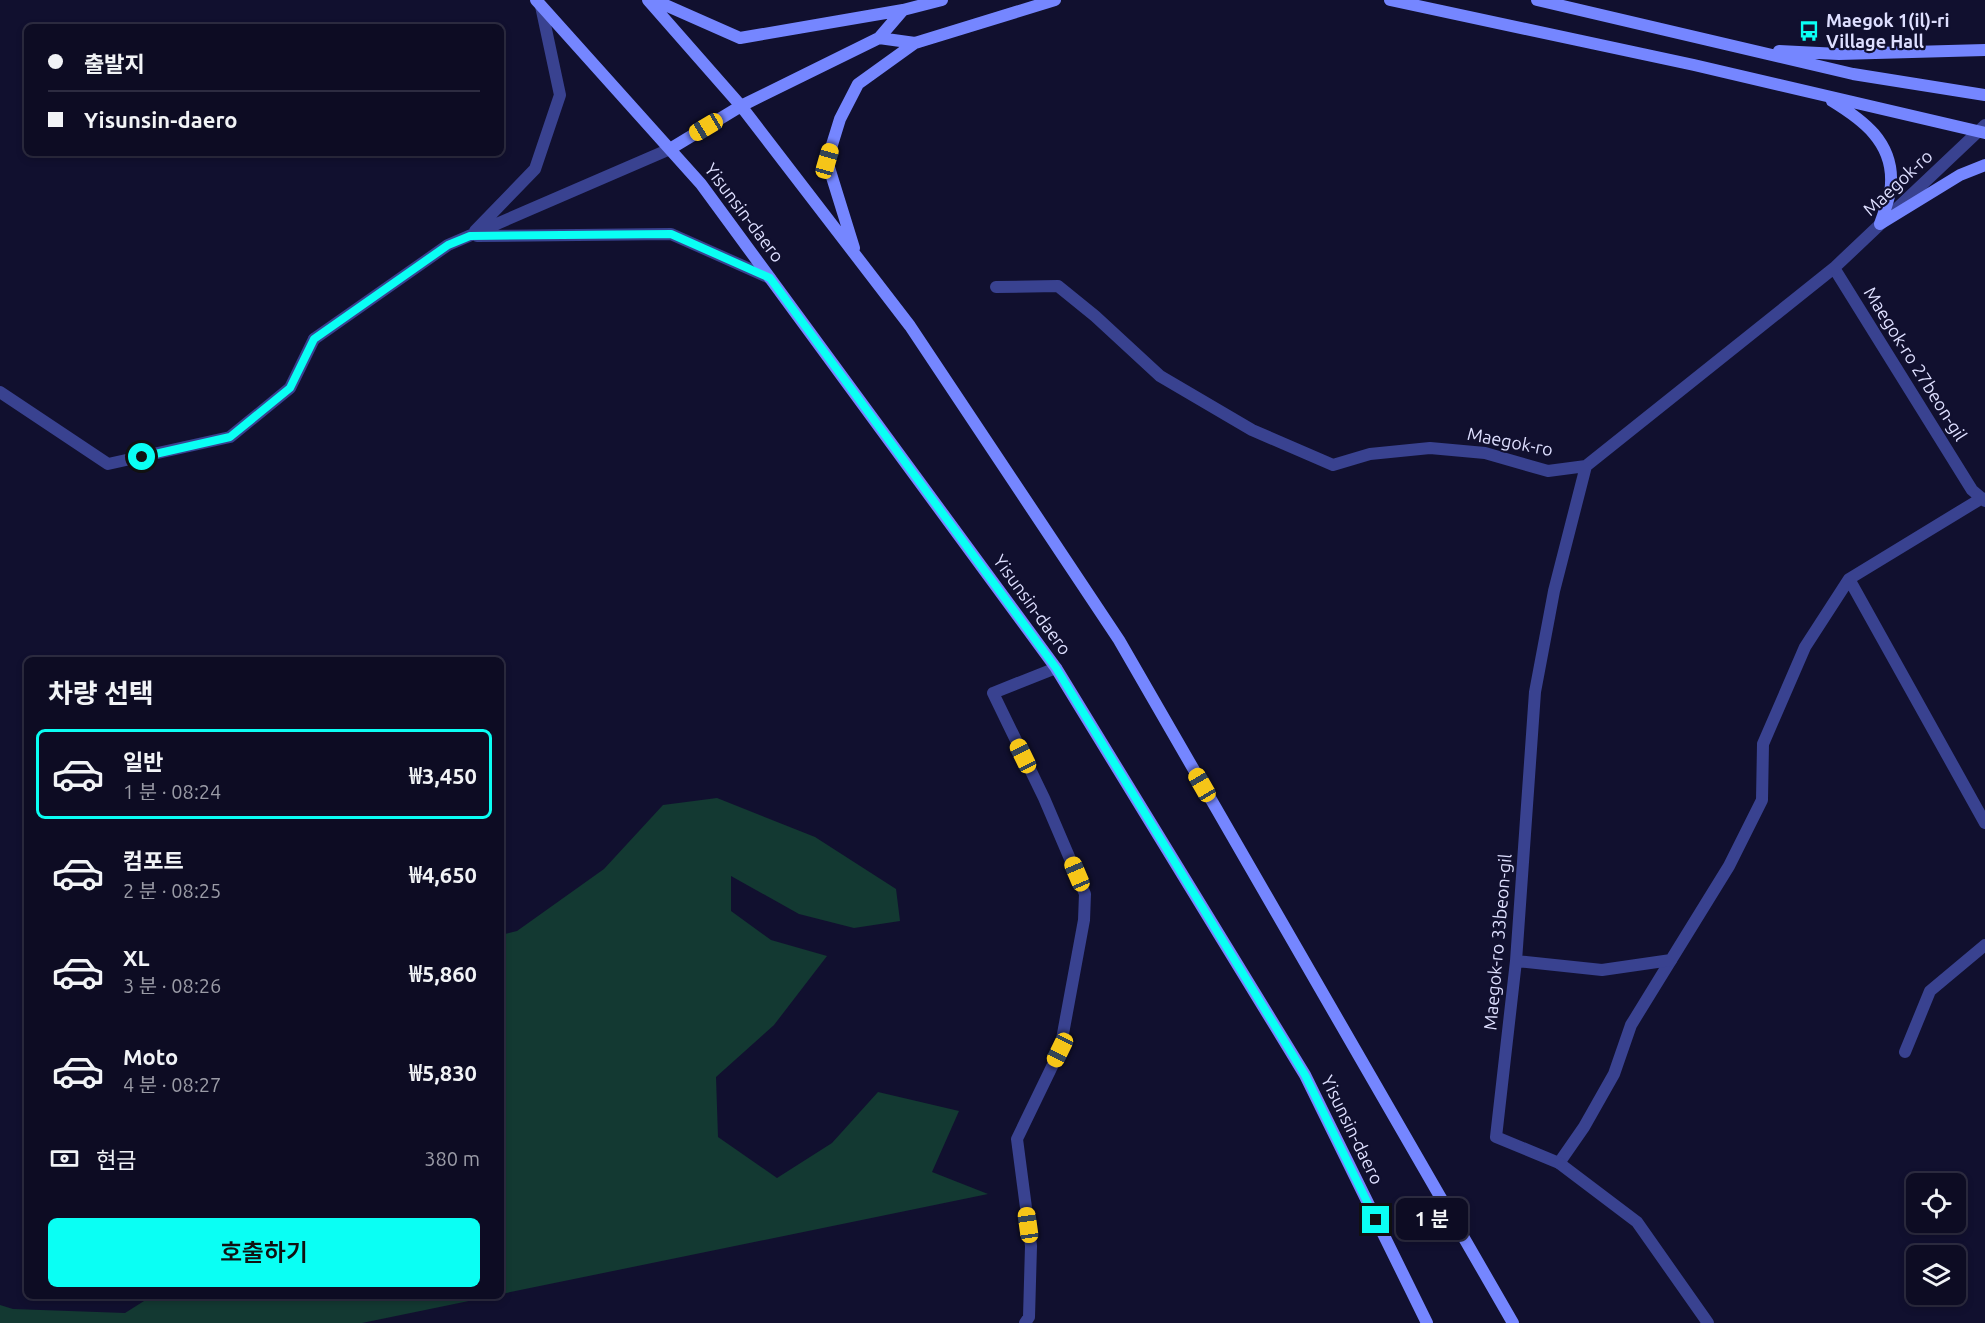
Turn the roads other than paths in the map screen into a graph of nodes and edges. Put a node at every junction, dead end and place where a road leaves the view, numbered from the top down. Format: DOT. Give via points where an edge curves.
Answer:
graph roads {
  1 [pos="648,0"];
  2 [pos="654,0"];
  3 [pos="942,0"];
  4 [pos="1055,0"];
  5 [pos="1390,0"];
  6 [pos="1537,0"];
  7 [pos="539,3"];
  8 [pos="903,10"];
  9 [pos="879,38"];
  10 [pos="915,43"];
  11 [pos="1748,50"];
  12 [pos="1985,50"];
  13 [pos="1821,94"];
  14 [pos="1985,95"];
  15 [pos="741,106"];
  16 [pos="1983,130"];
  17 [pos="670,148"];
  18 [pos="1985,165"];
  19 [pos="1880,224"];
  20 [pos="470,236"];
  21 [pos="857,258"];
  22 [pos="1834,268"];
  23 [pos="770,278"];
  24 [pos="996,287"];
  25 [pos="0,392"];
  26 [pos="1586,466"];
  27 [pos="1983,500"];
  28 [pos="1849,579"];
  29 [pos="1056,668"];
  30 [pos="1985,823"];
  31 [pos="1985,945"];
  32 [pos="1671,960"];
  33 [pos="1516,961"];
  34 [pos="1905,1052"];
  35 [pos="1559,1163"];
  36 [pos="1025,1323"];
  37 [pos="1427,1323"];
  38 [pos="1513,1323"];
  39 [pos="1708,1323"];
  1 -- 15 [label="main road"];
  2 -- 8 [label="main road" via="740,38"];
  3 -- 8 [label="main road"];
  4 -- 10 [label="main road"];
  5 -- 13 [label="main road"];
  6 -- 11 [label="main road"];
  7 -- 17 [label="main road, Yisunsin-daero"];
  7 -- 20 [label="street" via="560,95 535,170"];
  8 -- 9 [label="main road"];
  9 -- 10 [label="main road"];
  9 -- 15 [label="main road"];
  10 -- 21 [label="main road" via="858,84 840,119 827,161"];
  11 -- 12 [label="main road" via="1839,54"];
  11 -- 14 [label="main road" via="1853,74"];
  13 -- 16 [label="main road"];
  13 -- 19 [label="main road" via="1863,120 1885,147 1892,184"];
  15 -- 17 [label="main road"];
  15 -- 21 [label="main road"];
  16 -- 19 [label="street, Maegok-ro"];
  17 -- 20 [label="street"];
  17 -- 23 [label="main road, Yisunsin-daero"];
  18 -- 19 [label="main road" via="1960,175"];
  19 -- 22 [label="street, Maegok-ro"];
  20 -- 23 [label="street" via="671,234"];
  20 -- 25 [label="street" via="448,245 314,339 290,388 230,437 108,464"];
  21 -- 38 [label="main road" via="910,326 1119,640"];
  22 -- 26 [label="street, Maegok-ro"];
  22 -- 27 [label="street, Maegok-ro 27beon-gil" via="1972,490"];
  23 -- 29 [label="main road, Yisunsin-daero"];
  24 -- 26 [label="street, Maegok-ro" via="1058,286 1160,376 1252,430 1333,465 1370,454 1430,448 1485,453 1548,471"];
  26 -- 33 [label="street, Maegok-ro 33beon-gil" via="1554,591 1536,692"];
  27 -- 28 [label="street, Maegok-ro 27beon-gil"];
  28 -- 30 [label="street"];
  28 -- 32 [label="street, Maegok-ro 27beon-gil" via="1805,647 1763,744 1762,800 1729,866"];
  29 -- 36 [label="street" via="993,693 1085,894 1084,920 1060,1050 1017,1139 1031,1246 1029,1317"];
  29 -- 37 [label="main road, Yisunsin-daero" via="1305,1075"];
  31 -- 34 [label="street" via="1930,991"];
  32 -- 33 [label="street" via="1602,970"];
  32 -- 35 [label="street, Maegok-ro 27beon-gil" via="1631,1025 1614,1074"];
  33 -- 35 [label="street, Maegok-ro 33beon-gil" via="1496,1137"];
  35 -- 39 [label="street, Maegok-ro 33beon-gil" via="1637,1222"];
}
